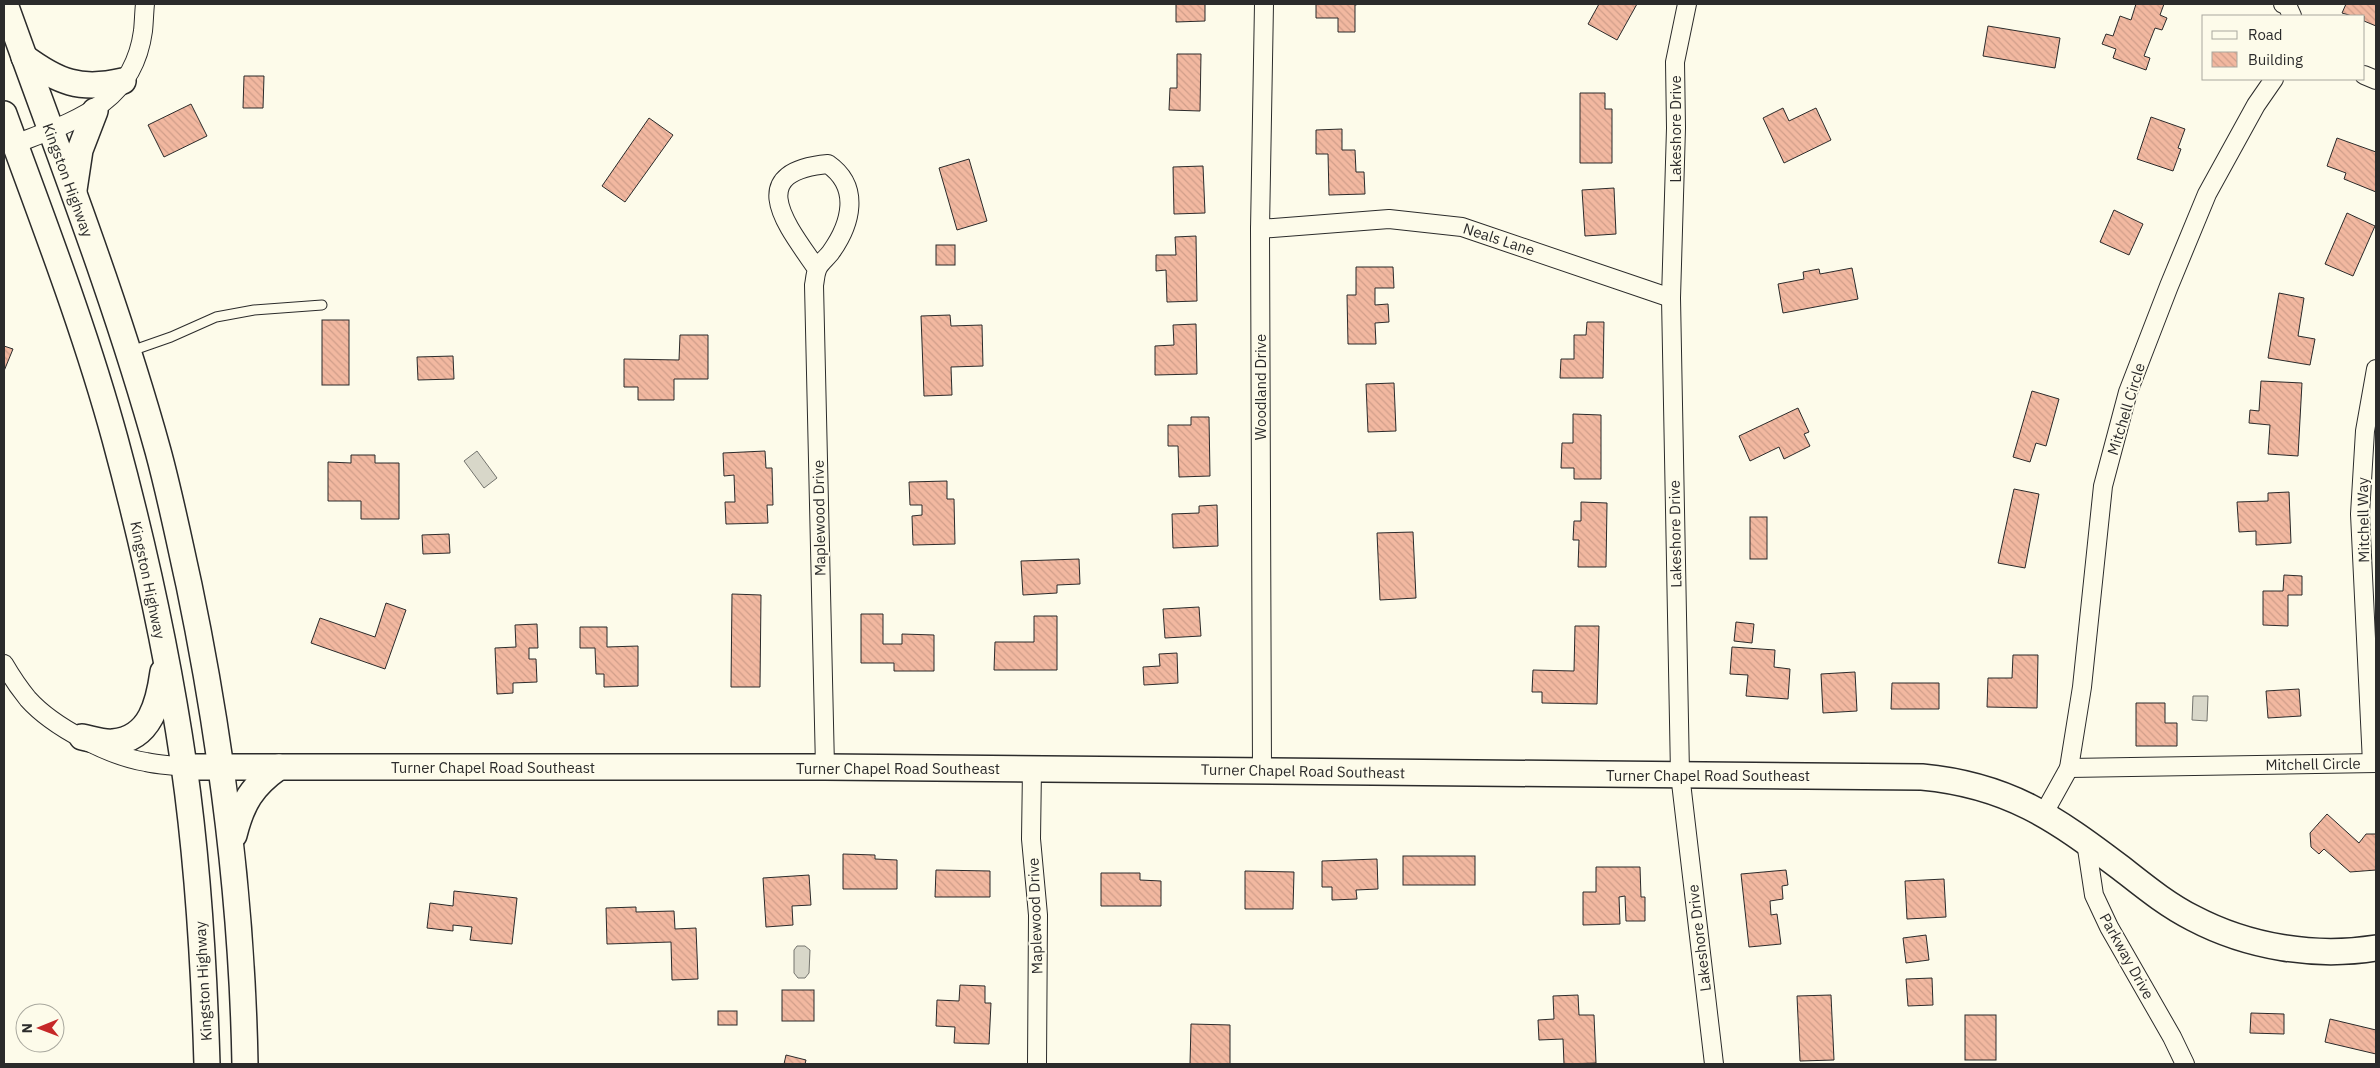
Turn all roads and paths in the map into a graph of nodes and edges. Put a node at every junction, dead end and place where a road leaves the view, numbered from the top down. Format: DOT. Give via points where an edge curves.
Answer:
graph roads {
  1 [pos="5,4"];
  2 [pos="145,4"];
  3 [pos="1264,4"];
  4 [pos="1687,4"];
  5 [pos="2283,4"];
  6 [pos="2292,15"];
  7 [pos="24,57"];
  8 [pos="2273,80"];
  9 [pos="123,81"];
  10 [pos="95,111"];
  11 [pos="4,114"];
  12 [pos="50,131"];
  13 [pos="15,144"];
  14 [pos="74,195"];
  15 [pos="1260,229"];
  16 [pos="817,269"];
  17 [pos="1671,298"];
  18 [pos="322,305"];
  19 [pos="128,352"];
  20 [pos="2376,369"];
  21 [pos="166,659"];
  22 [pos="4,664"];
  23 [pos="82,738"];
  24 [pos="2374,763"];
  25 [pos="223,765"];
  26 [pos="184,767"];
  27 [pos="279,767"];
  28 [pos="825,767"];
  29 [pos="1032,768"];
  30 [pos="2069,768"];
  31 [pos="1262,771"];
  32 [pos="1680,774"];
  33 [pos="2044,813"];
  34 [pos="2086,842"];
  35 [pos="231,845"];
  36 [pos="2376,948"];
  37 [pos="205,1057"];
  38 [pos="245,1064"];
  39 [pos="1037,1064"];
  40 [pos="1714,1064"];
  41 [pos="2185,1064"];
  1 -- 7 [label="main road, Kingston Highway"];
  2 -- 9 [label="street" via="143,32 133,64"];
  3 -- 15 [label="street, Woodland Drive"];
  4 -- 17 [label="street, Lakeshore Drive" via="1674,62 1676,128"];
  5 -- 6 [label="street"];
  7 -- 9 [label="main road" via="47,74 72,84"];
  7 -- 12 [label="main road, Kingston Highway"];
  8 -- 30 [label="street, Mitchell Circle" via="2207,194 2128,392 2103,486 2082,687"];
  9 -- 10 [label="street"];
  10 -- 12 [label="street"];
  10 -- 14 [label="main road" via="80,150"];
  11 -- 13 [label="main road, Kingston Highway"];
  12 -- 13 [label="street"];
  12 -- 14 [label="main road, Kingston Highway"];
  13 -- 21 [label="main road, Kingston Highway" via="107,412"];
  14 -- 19 [label="main road, Kingston Highway"];
  15 -- 17 [label="street, Neals Lane" via="1389,219 1462,227"];
  15 -- 31 [label="street, Woodland Drive"];
  16 -- 16 [label="street" via="846,227 849,214 846,185 839,172 828,164 810,165 794,172 783,181 777,193 789,230"];
  16 -- 28 [label="street, Maplewood Drive" via="814,285"];
  17 -- 32 [label="street, Lakeshore Drive"];
  18 -- 19 [label="lane" via="254,310 216,317"];
  19 -- 25 [label="main road, Kingston Highway" via="159,452 182,550"];
  20 -- 24 [label="street, Mitchell Way" via="2365,431 2360,514"];
  21 -- 23 [label="main road" via="154,712 146,724 137,732 113,742"];
  21 -- 26 [label="main road, Kingston Highway"];
  22 -- 23 [label="street" via="29,700 53,721"];
  23 -- 26 [label="street" via="144,762"];
  24 -- 30 [label="street, Mitchell Circle"];
  25 -- 26 [label="main road, Turner Chapel Road Southeast"];
  25 -- 27 [label="main road, Turner Chapel Road Southeast"];
  25 -- 35 [label="main road, Kingston Highway"];
  26 -- 37 [label="main road, Kingston Highway" via="198,904"];
  27 -- 28 [label="main road, Turner Chapel Road Southeast"];
  27 -- 35 [label="main road" via="254,788 238,818"];
  28 -- 29 [label="main road, Turner Chapel Road Southeast"];
  29 -- 31 [label="main road, Turner Chapel Road Southeast"];
  29 -- 39 [label="street, Maplewood Drive" via="1032,838 1038,915"];
  30 -- 33 [label="street, Mitchell Circle"];
  31 -- 32 [label="main road, Turner Chapel Road Southeast"];
  32 -- 33 [label="main road, Turner Chapel Road Southeast" via="1948,779 1998,792"];
  32 -- 40 [label="street, Lakeshore Drive"];
  33 -- 34 [label="main road, Turner Chapel Road Southeast"];
  34 -- 36 [label="main road, Turner Chapel Road Southeast" via="2166,902 2223,932 2295,950"];
  34 -- 41 [label="street, Parkway Drive" via="2094,896"];
  35 -- 38 [label="main road"];
}
